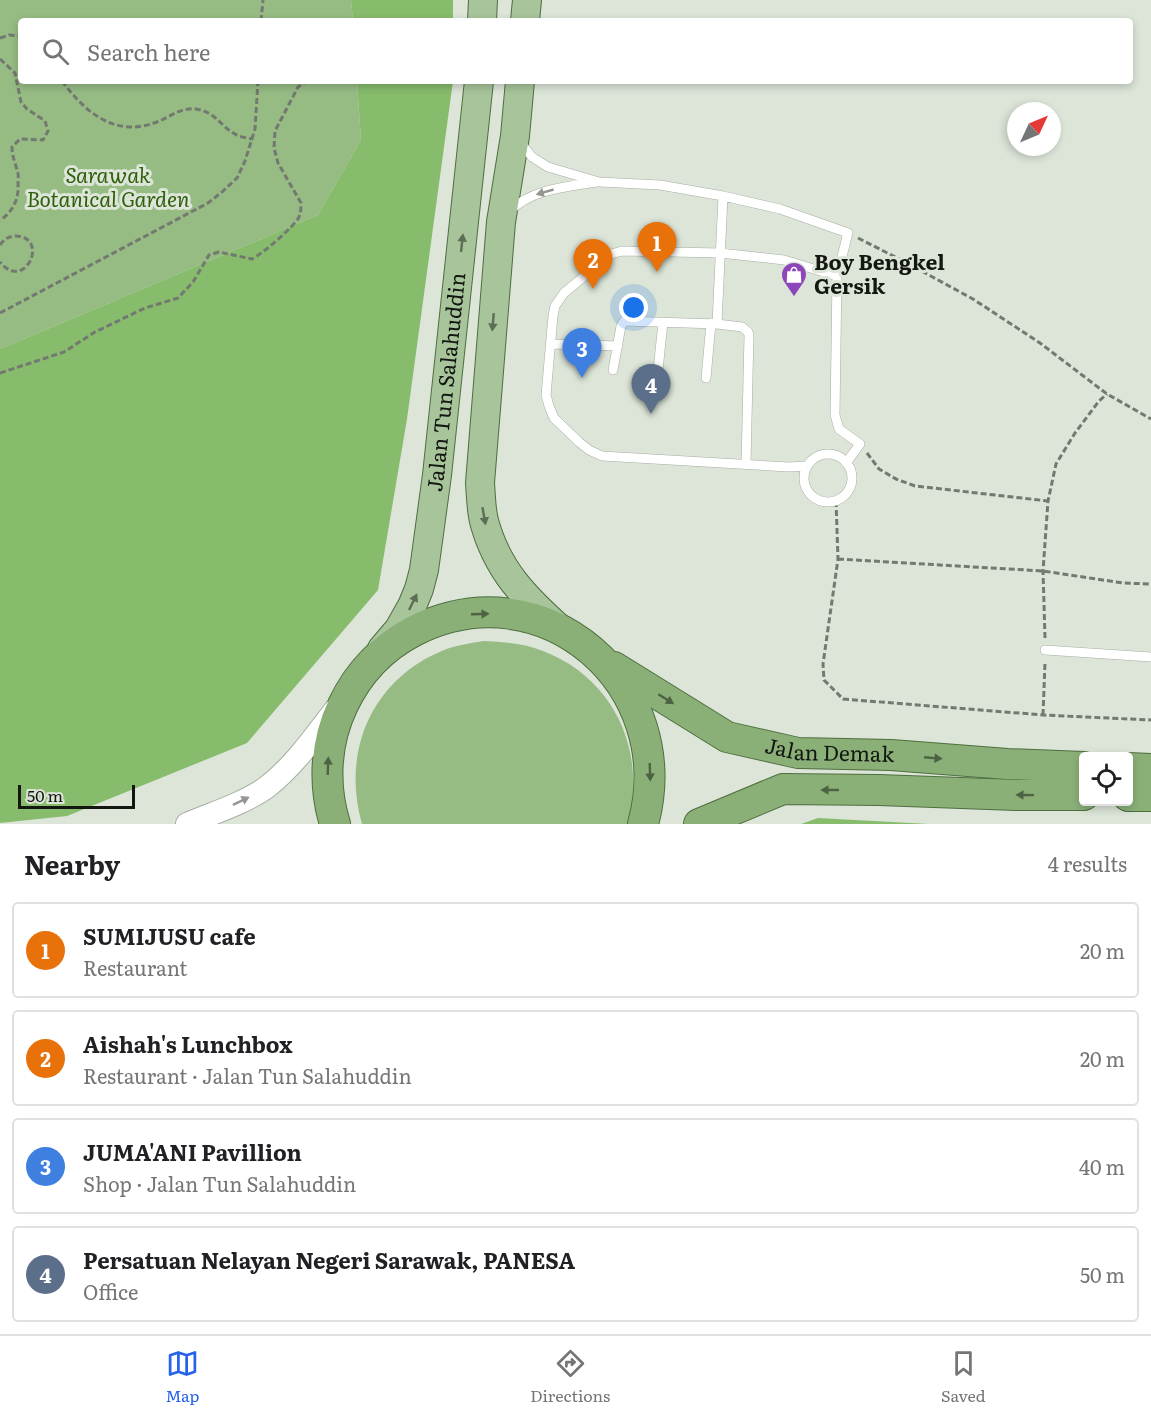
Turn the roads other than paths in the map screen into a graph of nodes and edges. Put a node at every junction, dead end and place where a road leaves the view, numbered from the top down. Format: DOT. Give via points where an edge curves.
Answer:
graph roads {
  1 [pos="483,0"];
  2 [pos="527,0"];
  3 [pos="482,18"];
  4 [pos="525,18"];
  5 [pos="479,84"];
  6 [pos="520,84"];
  7 [pos="516,136"];
  8 [pos="599,182"];
  9 [pos="723,196"];
  10 [pos="501,222"];
  11 [pos="720,253"];
  12 [pos="837,276"];
  13 [pos="663,322"];
  14 [pos="714,323"];
  15 [pos="551,344"];
  16 [pos="618,346"];
  17 [pos="613,370"];
  18 [pos="706,378"];
  19 [pos="657,380"];
  20 [pos="746,464"];
  21 [pos="846,464"];
  22 [pos="807,466"];
  23 [pos="562,631"];
  24 [pos="1045,650"];
  25 [pos="599,657"];
  26 [pos="1151,657"];
  27 [pos="360,677"];
  28 [pos="1079,767"];
  29 [pos="1133,768"];
  30 [pos="1151,769"];
  31 [pos="1079,795"];
  32 [pos="1133,796"];
  33 [pos="1151,796"];
  34 [pos="187,824"];
  35 [pos="335,824"];
  36 [pos="643,824"];
  37 [pos="699,824"];
  1 -- 3 [label="main road"];
  2 -- 4 [label="main road"];
  27 -- 5 [label="main road, Jalan Tun Salahuddin, one-way" via="399,629 424,570"];
  6 -- 7 [label="main road, Jalan Tun Salahuddin"];
  7 -- 8 [label="lane" via="532,157 548,167"];
  7 -- 10 [label="main road, Jalan Tun Salahuddin"];
  8 -- 9 [label="lane" via="660,185"];
  8 -- 10 [label="lane, one-way" via="530,197"];
  9 -- 11 [label="lane"];
  9 -- 12 [label="lane" via="780,209 848,233"];
  10 -- 23 [label="main road, Jalan Tun Salahuddin, one-way" via="480,483 484,519 492,546 509,577"];
  11 -- 12 [label="lane" via="784,260"];
  11 -- 14 [label="lane"];
  11 -- 15 [label="lane" via="611,254 564,293 555,306"];
  12 -- 21 [label="lane" via="835,415 839,429 860,444"];
  13 -- 14 [label="lane"];
  13 -- 16 [label="lane" via="624,321"];
  13 -- 19 [label="lane"];
  14 -- 18 [label="lane"];
  14 -- 20 [label="lane" via="742,327 749,335"];
  15 -- 16 [label="lane"];
  15 -- 20 [label="lane" via="546,395 549,406 554,418 589,450 602,456"];
  16 -- 17 [label="lane"];
  20 -- 22 [label="lane"];
  21 -- 22 [label="lane" via="841,458 826,455"];
  21 -- 22 [label="lane" via="852,478 848,492 828,502 808,490"];
  23 -- 25 [label="highway"];
  27 -- 23 [label="highway, one-way" via="387,649 409,634 458,616 511,615"];
  24 -- 26 [label="lane"];
  25 -- 28 [label="highway, Jalan Demak, one-way" via="727,737 798,753"];
  25 -- 36 [label="highway, one-way" via="633,702 647,741 650,783"];
  34 -- 27 [label="street, one-way" via="266,788 289,767"];
  35 -- 27 [label="highway, one-way" via="328,784 329,746 338,716"];
  29 -- 30 [label="highway"];
  31 -- 37 [label="highway, Jalan Demak, one-way" via="783,789"];
  32 -- 33 [label="highway"];
}
